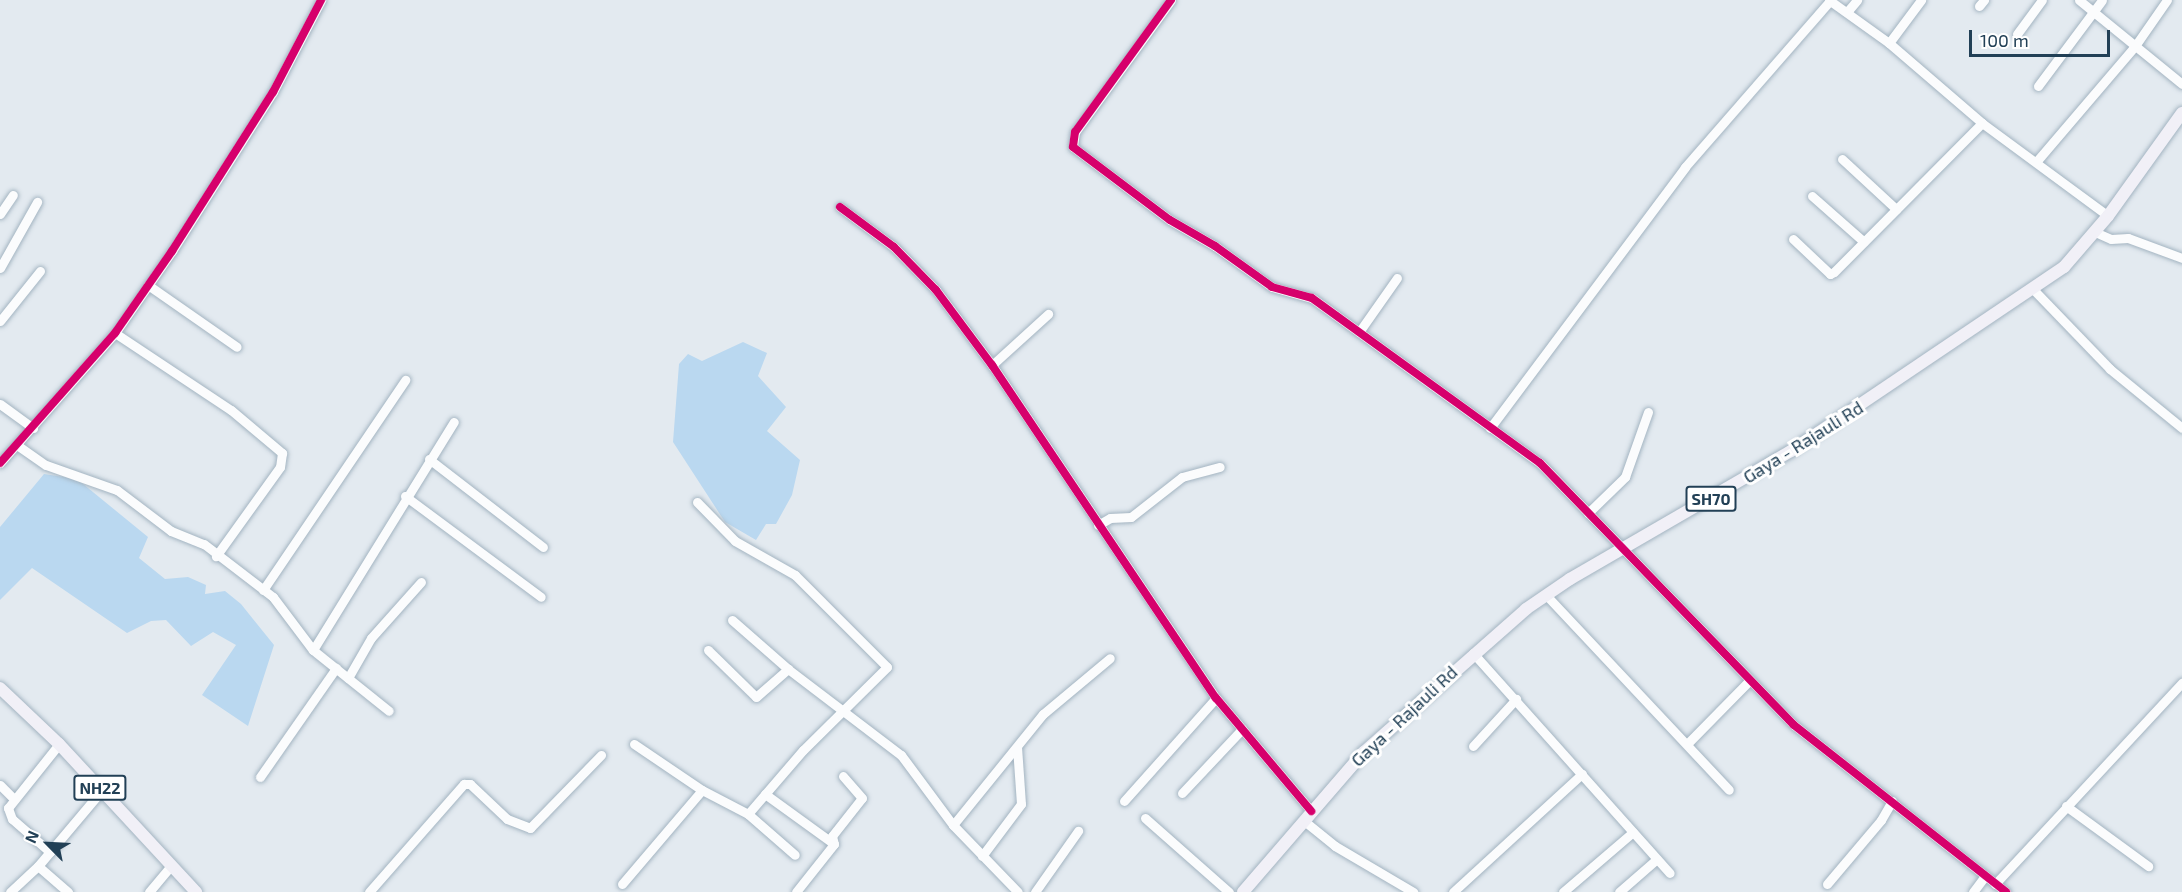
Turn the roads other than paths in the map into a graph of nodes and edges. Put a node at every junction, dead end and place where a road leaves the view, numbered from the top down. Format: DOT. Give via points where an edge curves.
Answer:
graph roads {
  1 [pos="321,0"];
  2 [pos="1171,0"];
  3 [pos="1829,0"];
  4 [pos="1857,0"];
  5 [pos="1921,0"];
  6 [pos="2042,0"];
  7 [pos="2079,0"];
  8 [pos="2102,0"];
  9 [pos="2167,0"];
  10 [pos="1847,12"];
  11 [pos="2094,12"];
  12 [pos="2017,34"];
  13 [pos="1889,43"];
  14 [pos="2135,46"];
  15 [pos="2182,84"];
  16 [pos="2038,86"];
  17 [pos="2182,113"];
  18 [pos="1982,123"];
  19 [pos="1842,159"];
  20 [pos="2036,162"];
  21 [pos="13,195"];
  22 [pos="1812,196"];
  23 [pos="37,202"];
  24 [pos="840,207"];
  25 [pos="1896,209"];
  26 [pos="0,214"];
  27 [pos="2108,216"];
  28 [pos="2095,232"];
  29 [pos="1792,238"];
  30 [pos="1864,242"];
  31 [pos="2182,258"];
  32 [pos="0,268"];
  33 [pos="40,271"];
  34 [pos="1397,278"];
  35 [pos="148,285"];
  36 [pos="2032,288"];
  37 [pos="1048,314"];
  38 [pos="0,321"];
  39 [pos="1359,332"];
  40 [pos="115,333"];
  41 [pos="237,347"];
  42 [pos="992,365"];
  43 [pos="405,380"];
  44 [pos="0,404"];
  45 [pos="1648,412"];
  46 [pos="454,422"];
  47 [pos="33,428"];
  48 [pos="1490,428"];
  49 [pos="2182,428"];
  50 [pos="18,445"];
  51 [pos="429,459"];
  52 [pos="0,463"];
  53 [pos="1220,467"];
  54 [pos="405,496"];
  55 [pos="697,502"];
  56 [pos="1588,513"];
  57 [pos="1098,525"];
  58 [pos="543,547"];
  59 [pos="1622,550"];
  60 [pos="216,556"];
  61 [pos="421,582"];
  62 [pos="263,590"];
  63 [pos="1546,595"];
  64 [pos="541,597"];
  65 [pos="732,620"];
  66 [pos="313,650"];
  67 [pos="708,651"];
  68 [pos="1473,653"];
  69 [pos="1110,658"];
  70 [pos="336,668"];
  71 [pos="788,669"];
  72 [pos="348,678"];
  73 [pos="1749,681"];
  74 [pos="2182,683"];
  75 [pos="0,688"];
  76 [pos="1216,698"];
  77 [pos="1516,699"];
  78 [pos="843,709"];
  79 [pos="388,711"];
  80 [pos="1242,729"];
  81 [pos="59,744"];
  82 [pos="634,744"];
  83 [pos="1687,744"];
  84 [pos="1473,746"];
  85 [pos="1017,747"];
  86 [pos="601,755"];
  87 [pos="1582,774"];
  88 [pos="843,776"];
  89 [pos="260,777"];
  90 [pos="0,785"];
  91 [pos="1729,789"];
  92 [pos="102,790"];
  93 [pos="702,790"];
  94 [pos="1182,793"];
  95 [pos="765,794"];
  96 [pos="14,799"];
  97 [pos="1124,801"];
  98 [pos="1892,801"];
  99 [pos="2066,806"];
  100 [pos="748,814"];
  101 [pos="1307,815"];
  102 [pos="1145,818"];
  103 [pos="953,825"];
  104 [pos="1078,831"];
  105 [pos="1634,832"];
  106 [pos="834,844"];
  107 [pos="51,852"];
  108 [pos="795,855"];
  109 [pos="982,856"];
  110 [pos="1657,859"];
  111 [pos="172,865"];
  112 [pos="38,866"];
  113 [pos="2148,866"];
  114 [pos="1670,873"];
  115 [pos="1985,876"];
  116 [pos="622,884"];
  117 [pos="1827,884"];
  118 [pos="1995,884"];
  119 [pos="1250,889"];
  120 [pos="10,892"];
  121 [pos="68,892"];
  122 [pos="149,892"];
  123 [pos="196,892"];
  124 [pos="369,892"];
  125 [pos="796,892"];
  126 [pos="1018,892"];
  127 [pos="1035,892"];
  128 [pos="1229,892"];
  129 [pos="1413,892"];
  130 [pos="1453,892"];
  131 [pos="1563,892"];
  132 [pos="1619,892"];
  133 [pos="1973,892"];
  134 [pos="2005,892"];
  1 -- 35 [label="street" via="273,92"];
  2 -- 39 [label="street" via="1075,132 1073,147 1170,220 1272,286 1307,295"];
  3 -- 10 [label="street"];
  3 -- 48 [label="street" via="1685,167"];
  4 -- 10 [label="street"];
  5 -- 13 [label="street"];
  6 -- 12 [label="street"];
  7 -- 11 [label="street"];
  8 -- 11 [label="street"];
  9 -- 14 [label="street"];
  10 -- 13 [label="street"];
  11 -- 14 [label="street"];
  11 -- 16 [label="street"];
  13 -- 18 [label="street"];
  14 -- 15 [label="street"];
  14 -- 20 [label="street"];
  17 -- 27 [label="main road, Gaya - Rajauli Rd / SH70"];
  18 -- 20 [label="street"];
  18 -- 25 [label="street"];
  19 -- 25 [label="street"];
  20 -- 27 [label="street"];
  21 -- 26 [label="street"];
  22 -- 30 [label="street"];
  23 -- 32 [label="street"];
  24 -- 42 [label="street" via="894,247 929,283"];
  25 -- 30 [label="street"];
  27 -- 28 [label="main road, Gaya - Rajauli Rd / SH70"];
  28 -- 31 [label="street" via="2111,239 2128,238"];
  28 -- 36 [label="main road, Gaya - Rajauli Rd / SH70" via="2064,267"];
  29 -- 30 [label="street" via="1830,274"];
  33 -- 38 [label="street"];
  34 -- 39 [label="street"];
  35 -- 40 [label="street"];
  35 -- 41 [label="street"];
  36 -- 49 [label="street" via="2110,369"];
  36 -- 59 [label="main road, Gaya - Rajauli Rd / SH70" via="1791,451"];
  37 -- 42 [label="street"];
  39 -- 48 [label="street"];
  40 -- 47 [label="street"];
  40 -- 60 [label="street" via="231,410 282,453 280,467"];
  42 -- 57 [label="street"];
  43 -- 62 [label="street"];
  44 -- 47 [label="street"];
  45 -- 56 [label="street" via="1625,477"];
  46 -- 51 [label="street"];
  47 -- 50 [label="street"];
  48 -- 56 [label="street" via="1540,463"];
  50 -- 52 [label="street"];
  50 -- 60 [label="street" via="46,465 117,490 158,523 200,542"];
  51 -- 54 [label="street"];
  51 -- 58 [label="street"];
  53 -- 57 [label="street" via="1182,477 1131,517 1110,518"];
  54 -- 64 [label="street"];
  54 -- 66 [label="street" via="340,611"];
  55 -- 78 [label="street" via="718,528 735,541 795,575 885,663 884,672"];
  56 -- 59 [label="street"];
  57 -- 76 [label="street"];
  59 -- 63 [label="main road, Gaya - Rajauli Rd / SH70"];
  59 -- 73 [label="street"];
  60 -- 62 [label="street"];
  61 -- 72 [label="street" via="376,631"];
  62 -- 66 [label="street"];
  63 -- 68 [label="main road, Gaya - Rajauli Rd / SH70"];
  63 -- 83 [label="street"];
  65 -- 71 [label="street"];
  66 -- 70 [label="street"];
  67 -- 71 [label="street" via="756,697"];
  68 -- 77 [label="street"];
  68 -- 101 [label="main road, Gaya - Rajauli Rd / SH70" via="1382,733"];
  69 -- 85 [label="street" via="1043,714"];
  70 -- 72 [label="street"];
  70 -- 89 [label="street"];
  71 -- 78 [label="street"];
  72 -- 79 [label="street"];
  73 -- 83 [label="street"];
  73 -- 98 [label="street" via="1808,736"];
  74 -- 99 [label="street"];
  75 -- 81 [label="main road, NH22"];
  76 -- 80 [label="street"];
  76 -- 97 [label="street"];
  77 -- 84 [label="street"];
  77 -- 87 [label="street"];
  78 -- 95 [label="street"];
  78 -- 103 [label="street" via="901,755"];
  80 -- 94 [label="street"];
  80 -- 101 [label="street"];
  81 -- 92 [label="main road, NH22"];
  81 -- 96 [label="street"];
  82 -- 93 [label="street"];
  83 -- 91 [label="street"];
  85 -- 103 [label="street"];
  85 -- 109 [label="street" via="1021,804"];
  86 -- 124 [label="street" via="530,828 507,819 471,784 464,784"];
  87 -- 105 [label="street"];
  87 -- 130 [label="street"];
  88 -- 106 [label="street" via="862,798 832,836"];
  90 -- 96 [label="street"];
  92 -- 107 [label="street"];
  92 -- 111 [label="main road, NH22"];
  93 -- 100 [label="street"];
  93 -- 116 [label="street"];
  95 -- 100 [label="street"];
  95 -- 106 [label="street"];
  96 -- 107 [label="street" via="8,808 12,819"];
  98 -- 115 [label="street"];
  98 -- 117 [label="street" via="1881,820"];
  99 -- 113 [label="street"];
  99 -- 118 [label="street"];
  100 -- 108 [label="street"];
  101 -- 119 [label="main road, Gaya - Rajauli Rd / SH70"];
  101 -- 129 [label="street" via="1335,846"];
  102 -- 128 [label="street"];
  103 -- 109 [label="street"];
  104 -- 127 [label="street"];
  105 -- 110 [label="street"];
  105 -- 131 [label="street"];
  106 -- 125 [label="street"];
  107 -- 112 [label="street"];
  109 -- 126 [label="street"];
  110 -- 114 [label="street"];
  110 -- 132 [label="street"];
  111 -- 122 [label="street"];
  111 -- 123 [label="main road, NH22"];
  112 -- 120 [label="street"];
  112 -- 121 [label="street"];
  115 -- 118 [label="street"];
  115 -- 133 [label="street"];
  118 -- 134 [label="street"];
}
